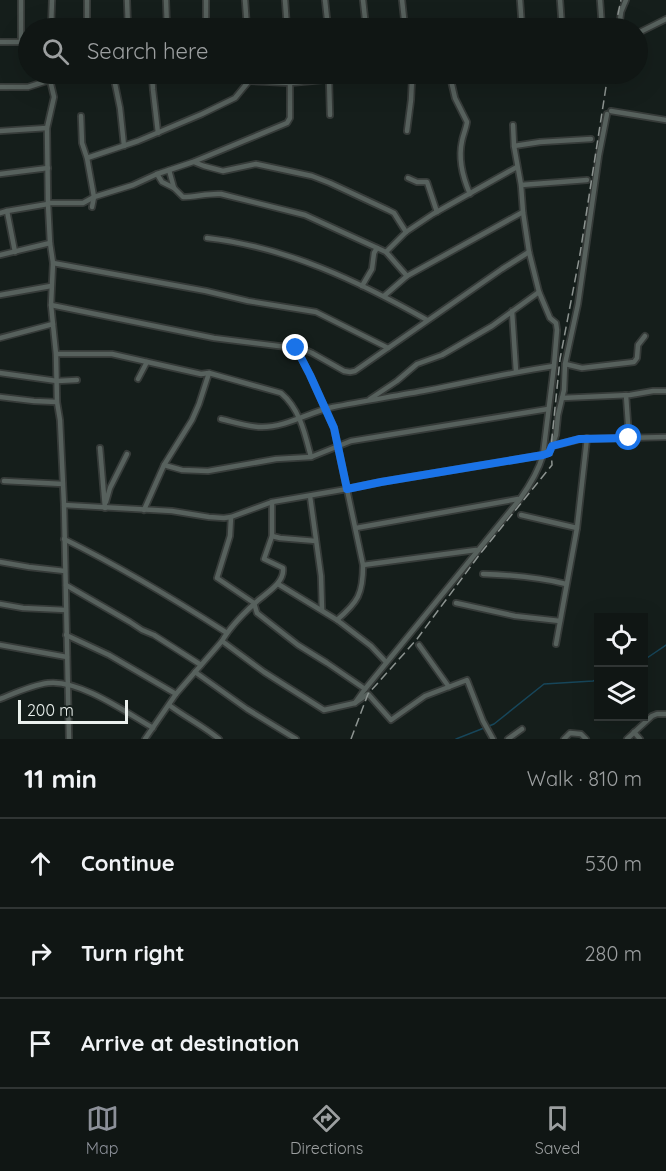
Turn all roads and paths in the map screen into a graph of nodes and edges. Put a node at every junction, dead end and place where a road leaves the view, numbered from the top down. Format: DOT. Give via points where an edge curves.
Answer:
graph roads {
  1 [pos="21,0"];
  2 [pos="52,0"];
  3 [pos="87,0"];
  4 [pos="127,0"];
  5 [pos="166,0"];
  6 [pos="206,0"];
  7 [pos="245,0"];
  8 [pos="285,0"];
  9 [pos="325,0"];
  10 [pos="363,0"];
  11 [pos="402,0"];
  12 [pos="520,0"];
  13 [pos="560,0"];
  14 [pos="600,0"];
  15 [pos="626,0"];
  16 [pos="21,18"];
  17 [pos="51,18"];
  18 [pos="87,18"];
  19 [pos="128,18"];
  20 [pos="167,18"];
  21 [pos="206,18"];
  22 [pos="246,18"];
  23 [pos="286,18"];
  24 [pos="327,18"];
  25 [pos="365,18"];
  26 [pos="404,18"];
  27 [pos="521,18"];
  28 [pos="561,18"];
  29 [pos="601,18"];
  30 [pos="620,18"];
  31 [pos="666,20"];
  32 [pos="648,28"];
  33 [pos="0,42"];
  34 [pos="18,42"];
  35 [pos="37,84"];
  36 [pos="51,84"];
  37 [pos="115,84"];
  38 [pos="152,84"];
  39 [pos="247,84"];
  40 [pos="290,84"];
  41 [pos="329,84"];
  42 [pos="412,84"];
  43 [pos="452,84"];
  44 [pos="0,87"];
  45 [pos="330,115"];
  46 [pos="81,116"];
  47 [pos="666,120"];
  48 [pos="513,125"];
  49 [pos="47,128"];
  50 [pos="0,131"];
  51 [pos="407,131"];
  52 [pos="158,133"];
  53 [pos="591,139"];
  54 [pos="124,146"];
  55 [pos="514,146"];
  56 [pos="87,158"];
  57 [pos="193,162"];
  58 [pos="517,167"];
  59 [pos="48,168"];
  60 [pos="169,170"];
  61 [pos="0,174"];
  62 [pos="157,174"];
  63 [pos="408,178"];
  64 [pos="587,180"];
  65 [pos="521,185"];
  66 [pos="174,188"];
  67 [pos="470,194"];
  68 [pos="94,197"];
  69 [pos="49,204"];
  70 [pos="92,207"];
  71 [pos="7,211"];
  72 [pos="437,212"];
  73 [pos="523,212"];
  74 [pos="0,213"];
  75 [pos="406,232"];
  76 [pos="207,238"];
  77 [pos="50,243"];
  78 [pos="377,248"];
  79 [pos="15,252"];
  80 [pos="386,252"];
  81 [pos="529,252"];
  82 [pos="0,255"];
  83 [pos="52,262"];
  84 [pos="407,276"];
  85 [pos="51,286"];
  86 [pos="362,286"];
  87 [pos="539,292"];
  88 [pos="0,295"];
  89 [pos="384,296"];
  90 [pos="51,305"];
  91 [pos="513,311"];
  92 [pos="427,321"];
  93 [pos="53,324"];
  94 [pos="645,336"];
  95 [pos="0,338"];
  96 [pos="296,348"];
  97 [pos="388,348"];
  98 [pos="56,354"];
  99 [pos="147,362"];
  100 [pos="566,364"];
  101 [pos="554,366"];
  102 [pos="516,371"];
  103 [pos="0,373"];
  104 [pos="209,373"];
  105 [pos="138,379"];
  106 [pos="77,380"];
  107 [pos="57,381"];
  108 [pos="666,391"];
  109 [pos="626,394"];
  110 [pos="0,397"];
  111 [pos="562,398"];
  112 [pos="368,400"];
  113 [pos="57,402"];
  114 [pos="325,408"];
  115 [pos="548,409"];
  116 [pos="300,418"];
  117 [pos="221,420"];
  118 [pos="666,437"];
  119 [pos="587,438"];
  120 [pos="629,438"];
  121 [pos="552,446"];
  122 [pos="338,447"];
  123 [pos="100,448"];
  124 [pos="127,454"];
  125 [pos="543,455"];
  126 [pos="311,457"];
  127 [pos="165,465"];
  128 [pos="4,481"];
  129 [pos="63,484"];
  130 [pos="347,489"];
  131 [pos="310,496"];
  132 [pos="519,499"];
  133 [pos="272,502"];
  134 [pos="64,505"];
  135 [pos="105,508"];
  136 [pos="144,510"];
  137 [pos="521,514"];
  138 [pos="231,517"];
  139 [pos="356,528"];
  140 [pos="577,528"];
  141 [pos="272,536"];
  142 [pos="64,539"];
  143 [pos="316,542"];
  144 [pos="477,550"];
  145 [pos="0,562"];
  146 [pos="363,566"];
  147 [pos="65,571"];
  148 [pos="483,574"];
  149 [pos="278,584"];
  150 [pos="566,584"];
  151 [pos="66,585"];
  152 [pos="254,603"];
  153 [pos="456,603"];
  154 [pos="0,604"];
  155 [pos="66,610"];
  156 [pos="322,610"];
  157 [pos="337,620"];
  158 [pos="560,621"];
  159 [pos="227,633"];
  160 [pos="66,635"];
  161 [pos="222,641"];
  162 [pos="556,644"];
  163 [pos="0,645"];
  164 [pos="419,645"];
  165 [pos="67,657"];
  166 [pos="386,662"];
  167 [pos="201,666"];
  168 [pos="195,672"];
  169 [pos="67,684"];
  170 [pos="449,687"];
  171 [pos="365,689"];
  172 [pos="176,694"];
  173 [pos="0,699"];
  174 [pos="355,704"];
  175 [pos="168,705"];
  176 [pos="666,714"];
  177 [pos="153,728"];
  178 [pos="522,729"];
  179 [pos="634,732"];
  180 [pos="69,739"];
  181 [pos="145,739"];
  182 [pos="219,739"];
  183 [pos="296,739"];
  184 [pos="493,739"];
  185 [pos="508,739"];
  186 [pos="564,739"];
  187 [pos="586,739"];
  188 [pos="627,739"];
  189 [pos="640,739"];
  1 -- 16 [label="street"];
  2 -- 17 [label="street"];
  3 -- 18 [label="street"];
  4 -- 19 [label="street"];
  5 -- 20 [label="street"];
  6 -- 21 [label="street"];
  7 -- 22 [label="street"];
  8 -- 23 [label="street"];
  9 -- 24 [label="street"];
  10 -- 25 [label="street"];
  11 -- 26 [label="street"];
  12 -- 27 [label="street"];
  13 -- 28 [label="street"];
  14 -- 29 [label="street"];
  15 -- 30 [label="street"];
  31 -- 32 [label="street"];
  33 -- 34 [label="street"];
  35 -- 44 [label="street"];
  36 -- 49 [label="street" via="54,97"];
  37 -- 54 [label="street"];
  38 -- 52 [label="street"];
  39 -- 52 [label="street" via="235,98"];
  40 -- 57 [label="street" via="289,121"];
  41 -- 45 [label="street"];
  42 -- 51 [label="street"];
  43 -- 67 [label="street" via="467,122 461,165"];
  46 -- 56 [label="street"];
  47 -- 100 [label="street" via="609,112"];
  48 -- 55 [label="street"];
  49 -- 50 [label="street"];
  49 -- 59 [label="street"];
  52 -- 54 [label="street"];
  53 -- 55 [label="street"];
  54 -- 56 [label="street"];
  55 -- 58 [label="street"];
  56 -- 68 [label="street"];
  57 -- 60 [label="street"];
  57 -- 75 [label="street" via="223,171 256,164 312,176 394,213"];
  58 -- 65 [label="street"];
  58 -- 67 [label="street"];
  59 -- 61 [label="street"];
  59 -- 69 [label="street"];
  60 -- 62 [label="street"];
  60 -- 66 [label="street"];
  62 -- 66 [label="street"];
  62 -- 68 [label="street"];
  63 -- 72 [label="street" via="427,182"];
  64 -- 65 [label="street"];
  65 -- 73 [label="street"];
  66 -- 78 [label="street" via="183,197 222,194 305,215"];
  67 -- 72 [label="street"];
  68 -- 69 [label="street" via="83,203"];
  68 -- 70 [label="street"];
  69 -- 71 [label="street"];
  69 -- 77 [label="street"];
  71 -- 74 [label="street"];
  71 -- 79 [label="street"];
  72 -- 75 [label="street"];
  73 -- 81 [label="street"];
  73 -- 84 [label="street"];
  75 -- 80 [label="street"];
  76 -- 86 [label="street" via="287,254"];
  77 -- 79 [label="street"];
  77 -- 83 [label="street"];
  78 -- 80 [label="street"];
  78 -- 86 [label="street" via="372,269"];
  79 -- 82 [label="street"];
  80 -- 84 [label="street"];
  81 -- 87 [label="street"];
  81 -- 92 [label="street"];
  83 -- 85 [label="street"];
  83 -- 97 [label="street" via="316,312"];
  84 -- 89 [label="street"];
  85 -- 88 [label="street"];
  85 -- 90 [label="street"];
  86 -- 89 [label="street"];
  87 -- 91 [label="street"];
  87 -- 101 [label="street" via="556,323"];
  89 -- 92 [label="street"];
  90 -- 93 [label="street"];
  90 -- 96 [label="street" via="214,338"];
  91 -- 102 [label="street"];
  91 -- 112 [label="street" via="442,355 417,364"];
  92 -- 97 [label="street"];
  93 -- 95 [label="street"];
  93 -- 98 [label="street"];
  94 -- 100 [label="street" via="634,362 582,368"];
  96 -- 97 [label="street" via="350,372"];
  96 -- 114 [label="street"];
  98 -- 99 [label="street" via="112,354"];
  98 -- 107 [label="street"];
  99 -- 104 [label="street"];
  99 -- 105 [label="street"];
  100 -- 111 [label="street"];
  101 -- 102 [label="street"];
  101 -- 115 [label="street"];
  102 -- 112 [label="street"];
  103 -- 107 [label="street"];
  104 -- 116 [label="street" via="281,393"];
  104 -- 127 [label="street" via="192,420"];
  106 -- 107 [label="street"];
  107 -- 113 [label="street"];
  108 -- 109 [label="street"];
  109 -- 111 [label="street"];
  109 -- 120 [label="street"];
  110 -- 113 [label="street"];
  111 -- 121 [label="street"];
  112 -- 114 [label="street"];
  113 -- 129 [label="street"];
  114 -- 116 [label="street"];
  114 -- 122 [label="street"];
  115 -- 122 [label="street" via="351,441"];
  115 -- 125 [label="street"];
  116 -- 117 [label="street" via="263,427"];
  116 -- 126 [label="street"];
  118 -- 120 [label="street"];
  119 -- 120 [label="street"];
  119 -- 121 [label="street"];
  119 -- 140 [label="street"];
  121 -- 125 [label="street"];
  122 -- 126 [label="street"];
  122 -- 130 [label="street"];
  123 -- 135 [label="street"];
  124 -- 135 [label="street"];
  125 -- 130 [label="street"];
  125 -- 132 [label="street" via="532,482"];
  126 -- 127 [label="street" via="208,471"];
  127 -- 136 [label="street"];
  128 -- 129 [label="street"];
  129 -- 134 [label="street"];
  130 -- 131 [label="street"];
  130 -- 139 [label="street"];
  131 -- 133 [label="street"];
  131 -- 143 [label="street"];
  132 -- 139 [label="street"];
  132 -- 144 [label="street"];
  133 -- 138 [label="street"];
  133 -- 141 [label="street"];
  134 -- 135 [label="street"];
  134 -- 142 [label="street"];
  135 -- 136 [label="street"];
  136 -- 138 [label="street"];
  137 -- 140 [label="street"];
  138 -- 152 [label="street" via="230,536 217,578"];
  139 -- 146 [label="street"];
  140 -- 150 [label="street"];
  141 -- 143 [label="street"];
  141 -- 149 [label="street" via="264,559 283,568"];
  142 -- 147 [label="street"];
  142 -- 159 [label="street" via="109,561"];
  143 -- 156 [label="street"];
  144 -- 146 [label="street"];
  144 -- 166 [label="street"];
  145 -- 147 [label="street"];
  146 -- 157 [label="street" via="359,595"];
  147 -- 151 [label="street"];
  148 -- 150 [label="street" via="542,578"];
  149 -- 152 [label="street"];
  149 -- 156 [label="street"];
  150 -- 158 [label="street"];
  151 -- 155 [label="street"];
  151 -- 167 [label="street"];
  152 -- 159 [label="street"];
  152 -- 171 [label="street" via="257,613 298,645"];
  153 -- 158 [label="street"];
  154 -- 155 [label="street"];
  155 -- 160 [label="street"];
  156 -- 157 [label="street"];
  157 -- 166 [label="street"];
  158 -- 162 [label="street"];
  159 -- 161 [label="street"];
  160 -- 165 [label="street"];
  160 -- 172 [label="street"];
  161 -- 167 [label="street"];
  161 -- 174 [label="street" via="324,710"];
  163 -- 165 [label="street"];
  164 -- 170 [label="street"];
  165 -- 169 [label="street"];
  166 -- 171 [label="street"];
  167 -- 168 [label="street"];
  168 -- 172 [label="street"];
  168 -- 183 [label="street"];
  169 -- 173 [label="street" via="47,683"];
  169 -- 177 [label="street" via="88,691"];
  169 -- 180 [label="street"];
  170 -- 174 [label="street" via="425,696 391,720 368,694"];
  170 -- 184 [label="street" via="467,681"];
  171 -- 174 [label="street"];
  172 -- 175 [label="street"];
  175 -- 177 [label="street"];
  175 -- 182 [label="street"];
  176 -- 179 [label="street" via="652,716"];
  177 -- 181 [label="street"];
  178 -- 185 [label="street"];
  179 -- 188 [label="street"];
  179 -- 189 [label="street"];
  186 -- 187 [label="street" via="570,733"];
}
